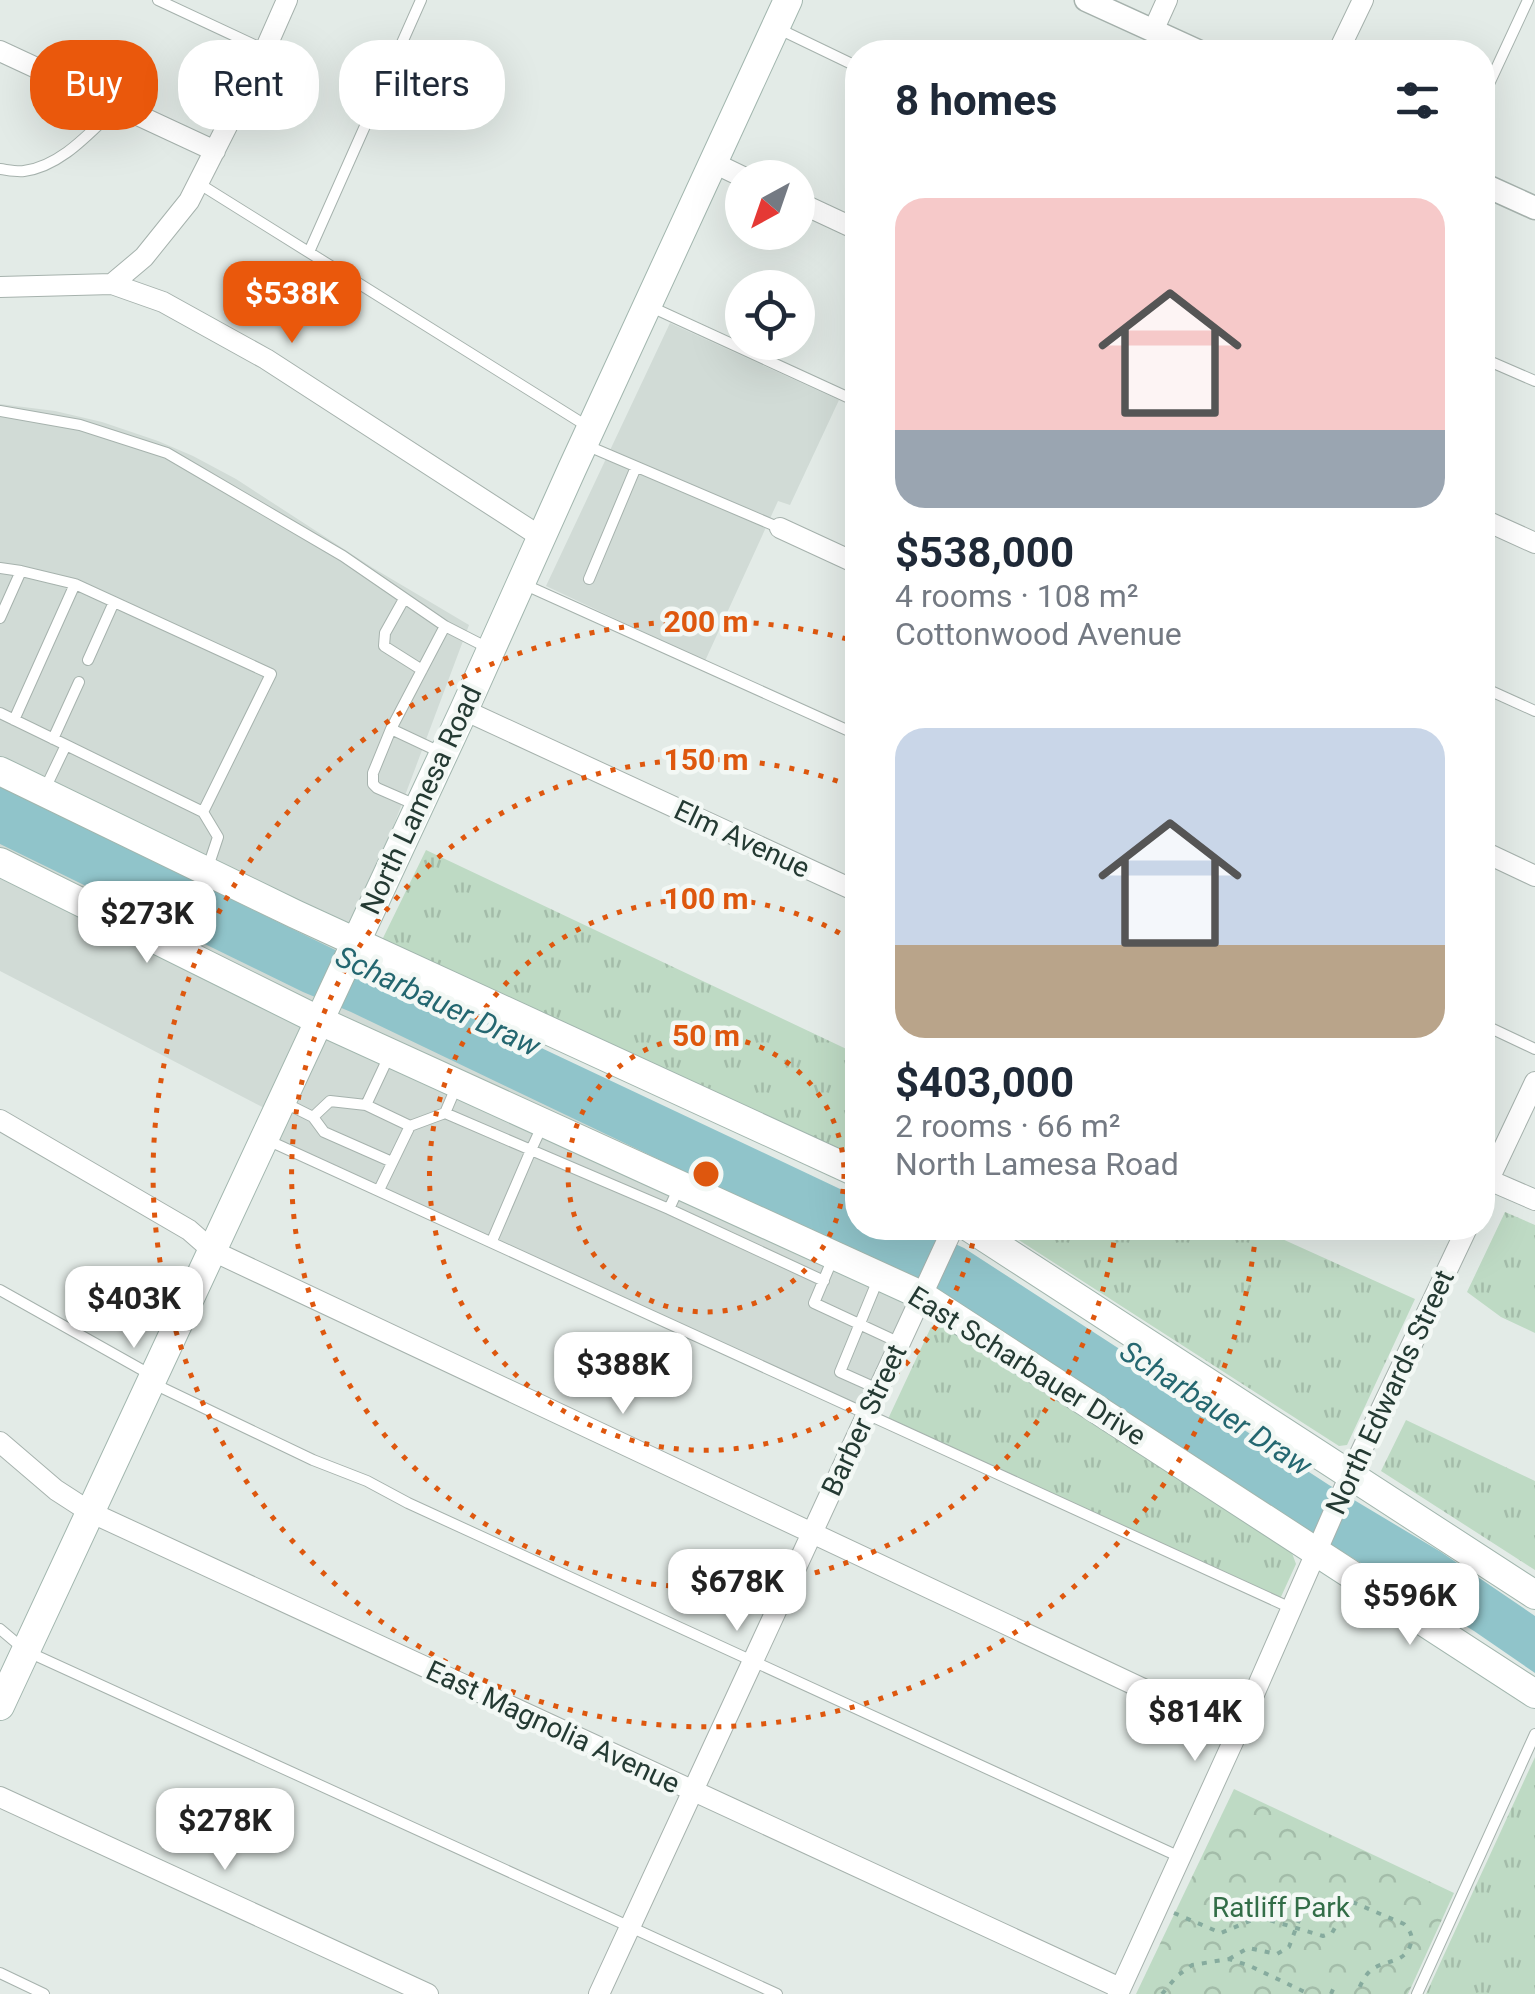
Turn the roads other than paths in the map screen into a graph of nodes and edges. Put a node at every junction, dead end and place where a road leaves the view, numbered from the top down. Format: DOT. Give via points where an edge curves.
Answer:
graph roads {
  1 [pos="158,0"];
  2 [pos="287,0"];
  3 [pos="421,0"];
  4 [pos="788,0"];
  5 [pos="1086,0"];
  6 [pos="1167,0"];
  7 [pos="1362,0"];
  8 [pos="1528,0"];
  9 [pos="776,27"];
  10 [pos="1153,31"];
  11 [pos="243,40"];
  12 [pos="269,40"];
  13 [pos="1173,40"];
  14 [pos="1344,40"];
  15 [pos="0,51"];
  16 [pos="845,61"];
  17 [pos="30,65"];
  18 [pos="1495,70"];
  19 [pos="158,124"];
  20 [pos="92,130"];
  21 [pos="226,130"];
  22 [pos="216,151"];
  23 [pos="714,164"];
  24 [pos="0,169"];
  25 [pos="725,169"];
  26 [pos="198,183"];
  27 [pos="1495,190"];
  28 [pos="1535,208"];
  29 [pos="815,210"];
  30 [pos="845,224"];
  31 [pos="309,252"];
  32 [pos="112,284"];
  33 [pos="0,288"];
  34 [pos="648,306"];
  35 [pos="1495,364"];
  36 [pos="1535,382"];
  37 [pos="845,396"];
  38 [pos="0,411"];
  39 [pos="587,436"];
  40 [pos="636,467"];
  41 [pos="1495,525"];
  42 [pos="780,528"];
  43 [pos="542,537"];
  44 [pos="1535,543"];
  45 [pos="845,558"];
  46 [pos="0,568"];
  47 [pos="21,570"];
  48 [pos="589,579"];
  49 [pos="520,583"];
  50 [pos="75,584"];
  51 [pos="404,599"];
  52 [pos="114,602"];
  53 [pos="0,618"];
  54 [pos="445,626"];
  55 [pos="491,650"];
  56 [pos="88,660"];
  57 [pos="422,670"];
  58 [pos="78,682"];
  59 [pos="1495,693"];
  60 [pos="464,710"];
  61 [pos="1535,711"];
  62 [pos="0,714"];
  63 [pos="14,720"];
  64 [pos="391,728"];
  65 [pos="845,729"];
  66 [pos="53,739"];
  67 [pos="66,745"];
  68 [pos="442,754"];
  69 [pos="0,771"];
  70 [pos="43,792"];
  71 [pos="418,806"];
  72 [pos="203,812"];
  73 [pos="1495,857"];
  74 [pos="0,862"];
  75 [pos="206,871"];
  76 [pos="1535,876"];
  77 [pos="845,886"];
  78 [pos="354,944"];
  79 [pos="321,1014"];
  80 [pos="1495,1030"];
  81 [pos="1535,1049"];
  82 [pos="391,1053"];
  83 [pos="1535,1082"];
  84 [pos="458,1084"];
  85 [pos="280,1101"];
  86 [pos="366,1106"];
  87 [pos="444,1114"];
  88 [pos="313,1118"];
  89 [pos="0,1120"];
  90 [pos="544,1123"];
  91 [pos="410,1126"];
  92 [pos="264,1138"];
  93 [pos="531,1150"];
  94 [pos="392,1162"];
  95 [pos="1495,1163"];
  96 [pos="845,1167"];
  97 [pos="1495,1186"];
  98 [pos="379,1190"];
  99 [pos="674,1197"];
  100 [pos="1535,1200"];
  101 [pos="947,1240"];
  102 [pos="988,1240"];
  103 [pos="1460,1240"];
  104 [pos="492,1241"];
  105 [pos="212,1251"];
  106 [pos="829,1268"];
  107 [pos="880,1276"];
  108 [pos="0,1290"];
  109 [pos="922,1295"];
  110 [pos="858,1324"];
  111 [pos="900,1343"];
  112 [pos="152,1380"];
  113 [pos="878,1389"];
  114 [pos="866,1414"];
  115 [pos="0,1442"];
  116 [pos="1350,1475"];
  117 [pos="90,1512"];
  118 [pos="810,1534"];
  119 [pos="1317,1554"];
  120 [pos="1535,1595"];
  121 [pos="1292,1608"];
  122 [pos="0,1629"];
  123 [pos="26,1651"];
  124 [pos="752,1660"];
  125 [pos="1535,1694"];
  126 [pos="0,1706"];
  127 [pos="1237,1733"];
  128 [pos="1535,1734"];
  129 [pos="692,1792"];
  130 [pos="0,1798"];
  131 [pos="1180,1858"];
  132 [pos="630,1927"];
  133 [pos="0,1973"];
  134 [pos="1119,1991"];
  135 [pos="44,1994"];
  136 [pos="428,1994"];
  137 [pos="599,1994"];
  138 [pos="777,1994"];
  139 [pos="1417,1994"];
  1 -- 11 [label="lane"];
  2 -- 12 [label="street"];
  3 -- 31 [label="lane"];
  4 -- 9 [label="main road, North Lamesa Road"];
  5 -- 10 [label="street"];
  6 -- 10 [label="street"];
  7 -- 14 [label="street"];
  8 -- 18 [label="lane"];
  9 -- 16 [label="lane"];
  9 -- 23 [label="main road, North Lamesa Road"];
  10 -- 13 [label="street"];
  15 -- 17 [label="street"];
  19 -- 22 [label="street"];
  20 -- 24 [label="lane" via="44,165"];
  21 -- 22 [label="street"];
  22 -- 26 [label="street"];
  23 -- 25 [label="street"];
  23 -- 34 [label="main road, North Lamesa Road"];
  26 -- 31 [label="lane"];
  26 -- 32 [label="street" via="144,257"];
  27 -- 28 [label="street"];
  29 -- 30 [label="street"];
  31 -- 39 [label="lane"];
  32 -- 33 [label="street"];
  32 -- 43 [label="street" via="164,302 266,360"];
  34 -- 37 [label="lane"];
  34 -- 39 [label="main road, North Lamesa Road"];
  35 -- 36 [label="lane"];
  38 -- 51 [label="lane" via="80,425 168,453 344,556"];
  39 -- 40 [label="lane"];
  39 -- 43 [label="main road, North Lamesa Road"];
  40 -- 42 [label="lane"];
  40 -- 48 [label="lane"];
  41 -- 44 [label="street"];
  42 -- 45 [label="street"];
  43 -- 49 [label="main road, North Lamesa Road"];
  46 -- 47 [label="lane"];
  47 -- 50 [label="lane"];
  47 -- 53 [label="lane"];
  49 -- 55 [label="main road, North Lamesa Road"];
  49 -- 65 [label="lane"];
  50 -- 52 [label="lane"];
  50 -- 63 [label="lane"];
  51 -- 54 [label="lane"];
  51 -- 57 [label="lane" via="384,646"];
  52 -- 56 [label="lane"];
  52 -- 72 [label="lane" via="270,674"];
  54 -- 55 [label="lane"];
  54 -- 57 [label="lane"];
  55 -- 60 [label="main road, North Lamesa Road"];
  57 -- 64 [label="lane"];
  58 -- 66 [label="lane"];
  59 -- 61 [label="lane"];
  60 -- 68 [label="main road, North Lamesa Road"];
  60 -- 77 [label="street, Elm Avenue"];
  62 -- 63 [label="lane"];
  63 -- 66 [label="lane"];
  64 -- 68 [label="lane"];
  64 -- 71 [label="lane" via="373,784"];
  66 -- 67 [label="lane"];
  67 -- 70 [label="lane"];
  67 -- 72 [label="lane"];
  68 -- 71 [label="main road, North Lamesa Road"];
  69 -- 70 [label="main road"];
  70 -- 75 [label="main road"];
  71 -- 78 [label="main road, North Lamesa Road"];
  72 -- 75 [label="lane" via="218,838"];
  73 -- 76 [label="street"];
  74 -- 79 [label="main road, East Scharbauer Drive"];
  75 -- 78 [label="main road"];
  78 -- 79 [label="main road, North Lamesa Road"];
  78 -- 96 [label="main road"];
  79 -- 82 [label="main road, East Scharbauer Drive"];
  79 -- 85 [label="main road, North Lamesa Road"];
  80 -- 81 [label="lane"];
  82 -- 84 [label="main road, East Scharbauer Drive"];
  82 -- 86 [label="lane"];
  83 -- 95 [label="street"];
  84 -- 87 [label="lane"];
  84 -- 90 [label="main road, East Scharbauer Drive"];
  85 -- 88 [label="lane"];
  85 -- 92 [label="main road, North Lamesa Road"];
  86 -- 88 [label="lane" via="330,1101"];
  86 -- 91 [label="lane"];
  87 -- 91 [label="lane"];
  87 -- 93 [label="lane"];
  88 -- 94 [label="lane" via="324,1132"];
  89 -- 105 [label="street" via="188,1230"];
  90 -- 93 [label="lane"];
  90 -- 99 [label="main road, East Scharbauer Drive"];
  91 -- 94 [label="lane"];
  92 -- 98 [label="lane"];
  92 -- 105 [label="main road, North Lamesa Road"];
  93 -- 99 [label="lane"];
  93 -- 104 [label="lane"];
  94 -- 98 [label="lane"];
  97 -- 100 [label="street"];
  98 -- 104 [label="lane"];
  99 -- 106 [label="main road, East Scharbauer Drive"];
  101 -- 109 [label="street, Barber Street"];
  102 -- 116 [label="main road"];
  103 -- 116 [label="street, North Edwards Street"];
  104 -- 114 [label="lane"];
  105 -- 112 [label="main road, North Lamesa Road"];
  105 -- 118 [label="street"];
  106 -- 107 [label="main road, East Scharbauer Drive"];
  106 -- 110 [label="lane" via="814,1304"];
  107 -- 109 [label="main road, East Scharbauer Drive"];
  107 -- 110 [label="lane"];
  108 -- 112 [label="lane"];
  109 -- 111 [label="street, Barber Street"];
  109 -- 119 [label="main road, East Scharbauer Drive"];
  110 -- 111 [label="lane"];
  110 -- 113 [label="lane" via="840,1372"];
  111 -- 113 [label="street, Barber Street"];
  112 -- 117 [label="main road, North Lamesa Road"];
  112 -- 124 [label="lane"];
  113 -- 114 [label="street, Barber Street"];
  114 -- 118 [label="street, Barber Street"];
  114 -- 121 [label="lane"];
  115 -- 117 [label="street, East Magnolia Avenue"];
  116 -- 119 [label="street, North Edwards Street"];
  116 -- 120 [label="main road"];
  117 -- 123 [label="main road, North Lamesa Road"];
  117 -- 129 [label="street, East Magnolia Avenue"];
  118 -- 124 [label="street, Barber Street"];
  118 -- 127 [label="street"];
  119 -- 121 [label="street, North Edwards Street"];
  119 -- 125 [label="main road, East Scharbauer Drive"];
  121 -- 127 [label="street, North Edwards Street"];
  122 -- 123 [label="lane"];
  123 -- 126 [label="main road, North Lamesa Road"];
  123 -- 132 [label="lane"];
  124 -- 129 [label="street, Barber Street"];
  124 -- 131 [label="lane"];
  127 -- 131 [label="street, North Edwards Street"];
  128 -- 139 [label="lane"];
  129 -- 132 [label="street, Barber Street"];
  129 -- 134 [label="street, East Magnolia Avenue"];
  130 -- 136 [label="street"];
  131 -- 134 [label="street, North Edwards Street"];
  132 -- 137 [label="street, Barber Street"];
  132 -- 138 [label="lane"];
  133 -- 135 [label="lane"];
}
